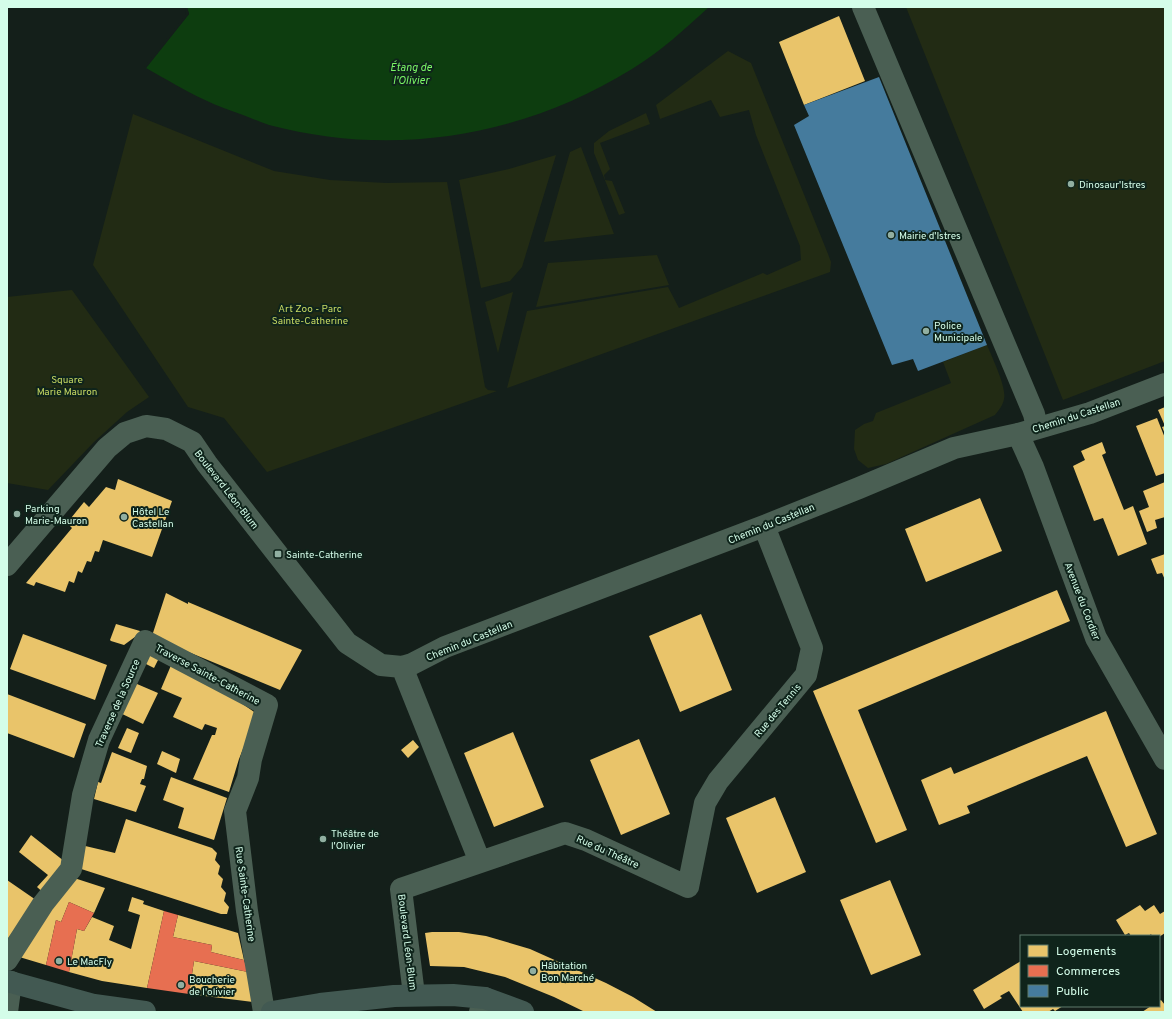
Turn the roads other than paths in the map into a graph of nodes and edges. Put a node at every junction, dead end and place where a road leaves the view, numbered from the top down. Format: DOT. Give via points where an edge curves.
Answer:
graph roads {
  1 [pos="863,7"];
  2 [pos="1165,384"];
  3 [pos="1028,431"];
  4 [pos="764,526"];
  5 [pos="7,566"];
  6 [pos="145,641"];
  7 [pos="381,664"];
  8 [pos="402,667"];
  9 [pos="1165,759"];
  10 [pos="248,778"];
  11 [pos="480,862"];
  12 [pos="688,887"];
  13 [pos="401,889"];
  14 [pos="7,960"];
  15 [pos="9,982"];
  16 [pos="414,995"];
  17 [pos="482,1005"];
  18 [pos="283,1011"];
  19 [pos="7,1012"];
  20 [pos="145,1012"];
  21 [pos="264,1012"];
  22 [pos="523,1012"];
  1 -- 3 [label="street, Avenue du Cordier" via="1031,407"];
  2 -- 3 [label="street, Chemin du Castellan" via="1090,413"];
  3 -- 4 [label="street, Chemin du Castellan" via="954,448"];
  3 -- 9 [label="street, Avenue du Cordier" via="1033,468 1096,638"];
  4 -- 8 [label="street, Chemin du Castellan" via="445,647"];
  4 -- 12 [label="street, Rue des Tennis" via="812,648 806,675 718,781 705,803"];
  5 -- 7 [label="street, Boulevard Léon-Blum" via="107,448 125,433 146,426 166,429 192,442 348,643"];
  6 -- 10 [label="street, Traverse Sainte-Catherine" via="267,705"];
  6 -- 14 [label="street, Traverse de la Source" via="99,740 84,795 71,869 43,904"];
  7 -- 8 [label="street, Chemin du Castellan"];
  8 -- 11 [label="street"];
  10 -- 21 [label="street, Rue Sainte-Catherine" via="235,811 246,911"];
  11 -- 12 [label="street, Rue du Théâtre" via="565,833 586,840"];
  11 -- 13 [label="street, Rue du Théâtre"];
  13 -- 16 [label="street, Boulevard Léon-Blum"];
  15 -- 19 [label="street"];
  15 -- 20 [label="main road" via="94,1005"];
  16 -- 17 [label="main road" via="453,995"];
  16 -- 18 [label="main road"];
  17 -- 22 [label="main road"];
}
